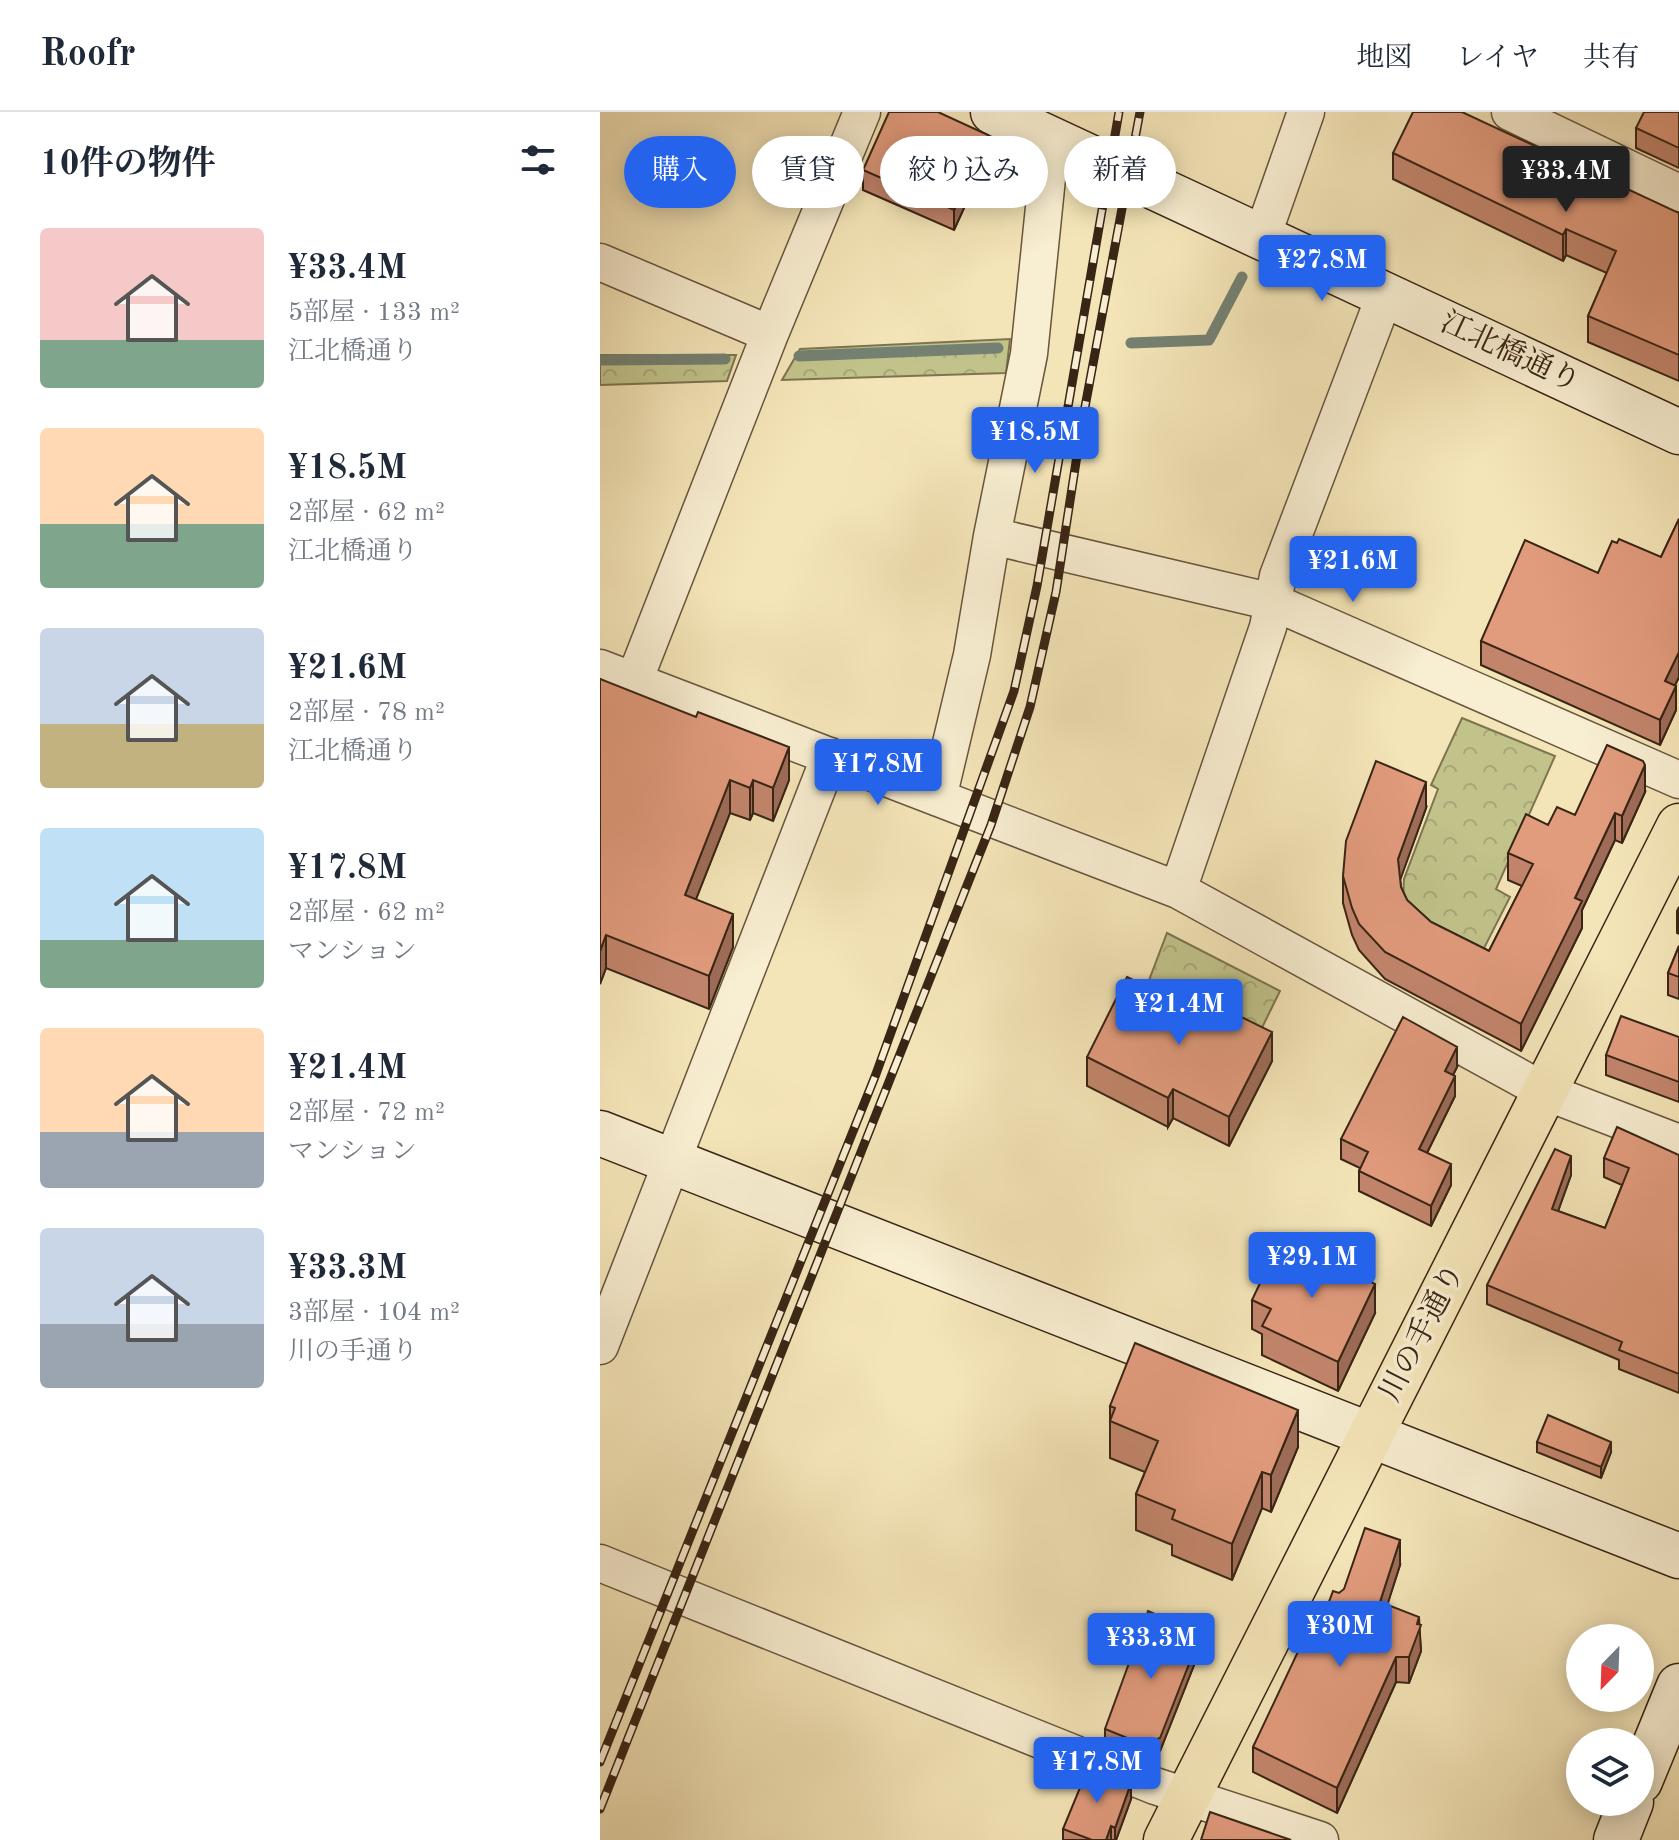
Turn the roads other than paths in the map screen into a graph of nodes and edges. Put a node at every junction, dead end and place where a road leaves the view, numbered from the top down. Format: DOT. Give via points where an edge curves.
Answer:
graph roads {
  1 [pos="862,112"];
  2 [pos="993,112"];
  3 [pos="1306,112"];
  4 [pos="1510,112"];
  5 [pos="1051,139"];
  6 [pos="1679,193"];
  7 [pos="1262,237"];
  8 [pos="600,262"];
  9 [pos="1385,295"];
  10 [pos="770,334"];
  11 [pos="1679,432"];
  12 [pos="992,536"];
  13 [pos="1273,602"];
  14 [pos="600,668"];
  15 [pos="634,681"];
  16 [pos="830,756"];
  17 [pos="1679,780"];
  18 [pos="938,798"];
  19 [pos="1679,826"];
  20 [pos="1178,890"];
  21 [pos="1546,1092"];
  22 [pos="600,1133"];
  23 [pos="1679,1143"];
  24 [pos="673,1162"];
  25 [pos="600,1346"];
  26 [pos="1370,1437"];
  27 [pos="1679,1556"];
  28 [pos="600,1563"];
  29 [pos="1679,1686"];
  30 [pos="1654,1747"];
  31 [pos="1188,1796"];
  32 [pos="1625,1816"];
  33 [pos="1166,1840"];
  34 [pos="1320,1840"];
  35 [pos="1616,1840"];
  1 -- 10 [label="street"];
  2 -- 5 [label="street, 江北橋通り"];
  3 -- 7 [label="street"];
  4 -- 6 [label="street"];
  5 -- 7 [label="street, 江北橋通り"];
  5 -- 12 [label="street" via="1029,354"];
  7 -- 9 [label="street, 江北橋通り"];
  8 -- 10 [label="street"];
  9 -- 11 [label="street, 江北橋通り"];
  9 -- 13 [label="street" via="1278,576"];
  10 -- 15 [label="street"];
  12 -- 13 [label="street"];
  12 -- 18 [label="street" via="972,655"];
  13 -- 17 [label="street"];
  13 -- 20 [label="street"];
  14 -- 15 [label="street"];
  15 -- 16 [label="street"];
  16 -- 18 [label="street"];
  16 -- 24 [label="street"];
  18 -- 20 [label="street"];
  19 -- 21 [label="main road, 川の手通り"];
  20 -- 21 [label="street"];
  21 -- 23 [label="street"];
  21 -- 26 [label="main road, 川の手通り"];
  22 -- 24 [label="street"];
  24 -- 25 [label="street"];
  24 -- 26 [label="street"];
  26 -- 27 [label="street"];
  26 -- 31 [label="main road, 川の手通り"];
  28 -- 31 [label="street"];
  29 -- 30 [label="street"];
  31 -- 33 [label="main road, 川の手通り"];
  31 -- 34 [label="street"];
  32 -- 35 [label="street"];
}
